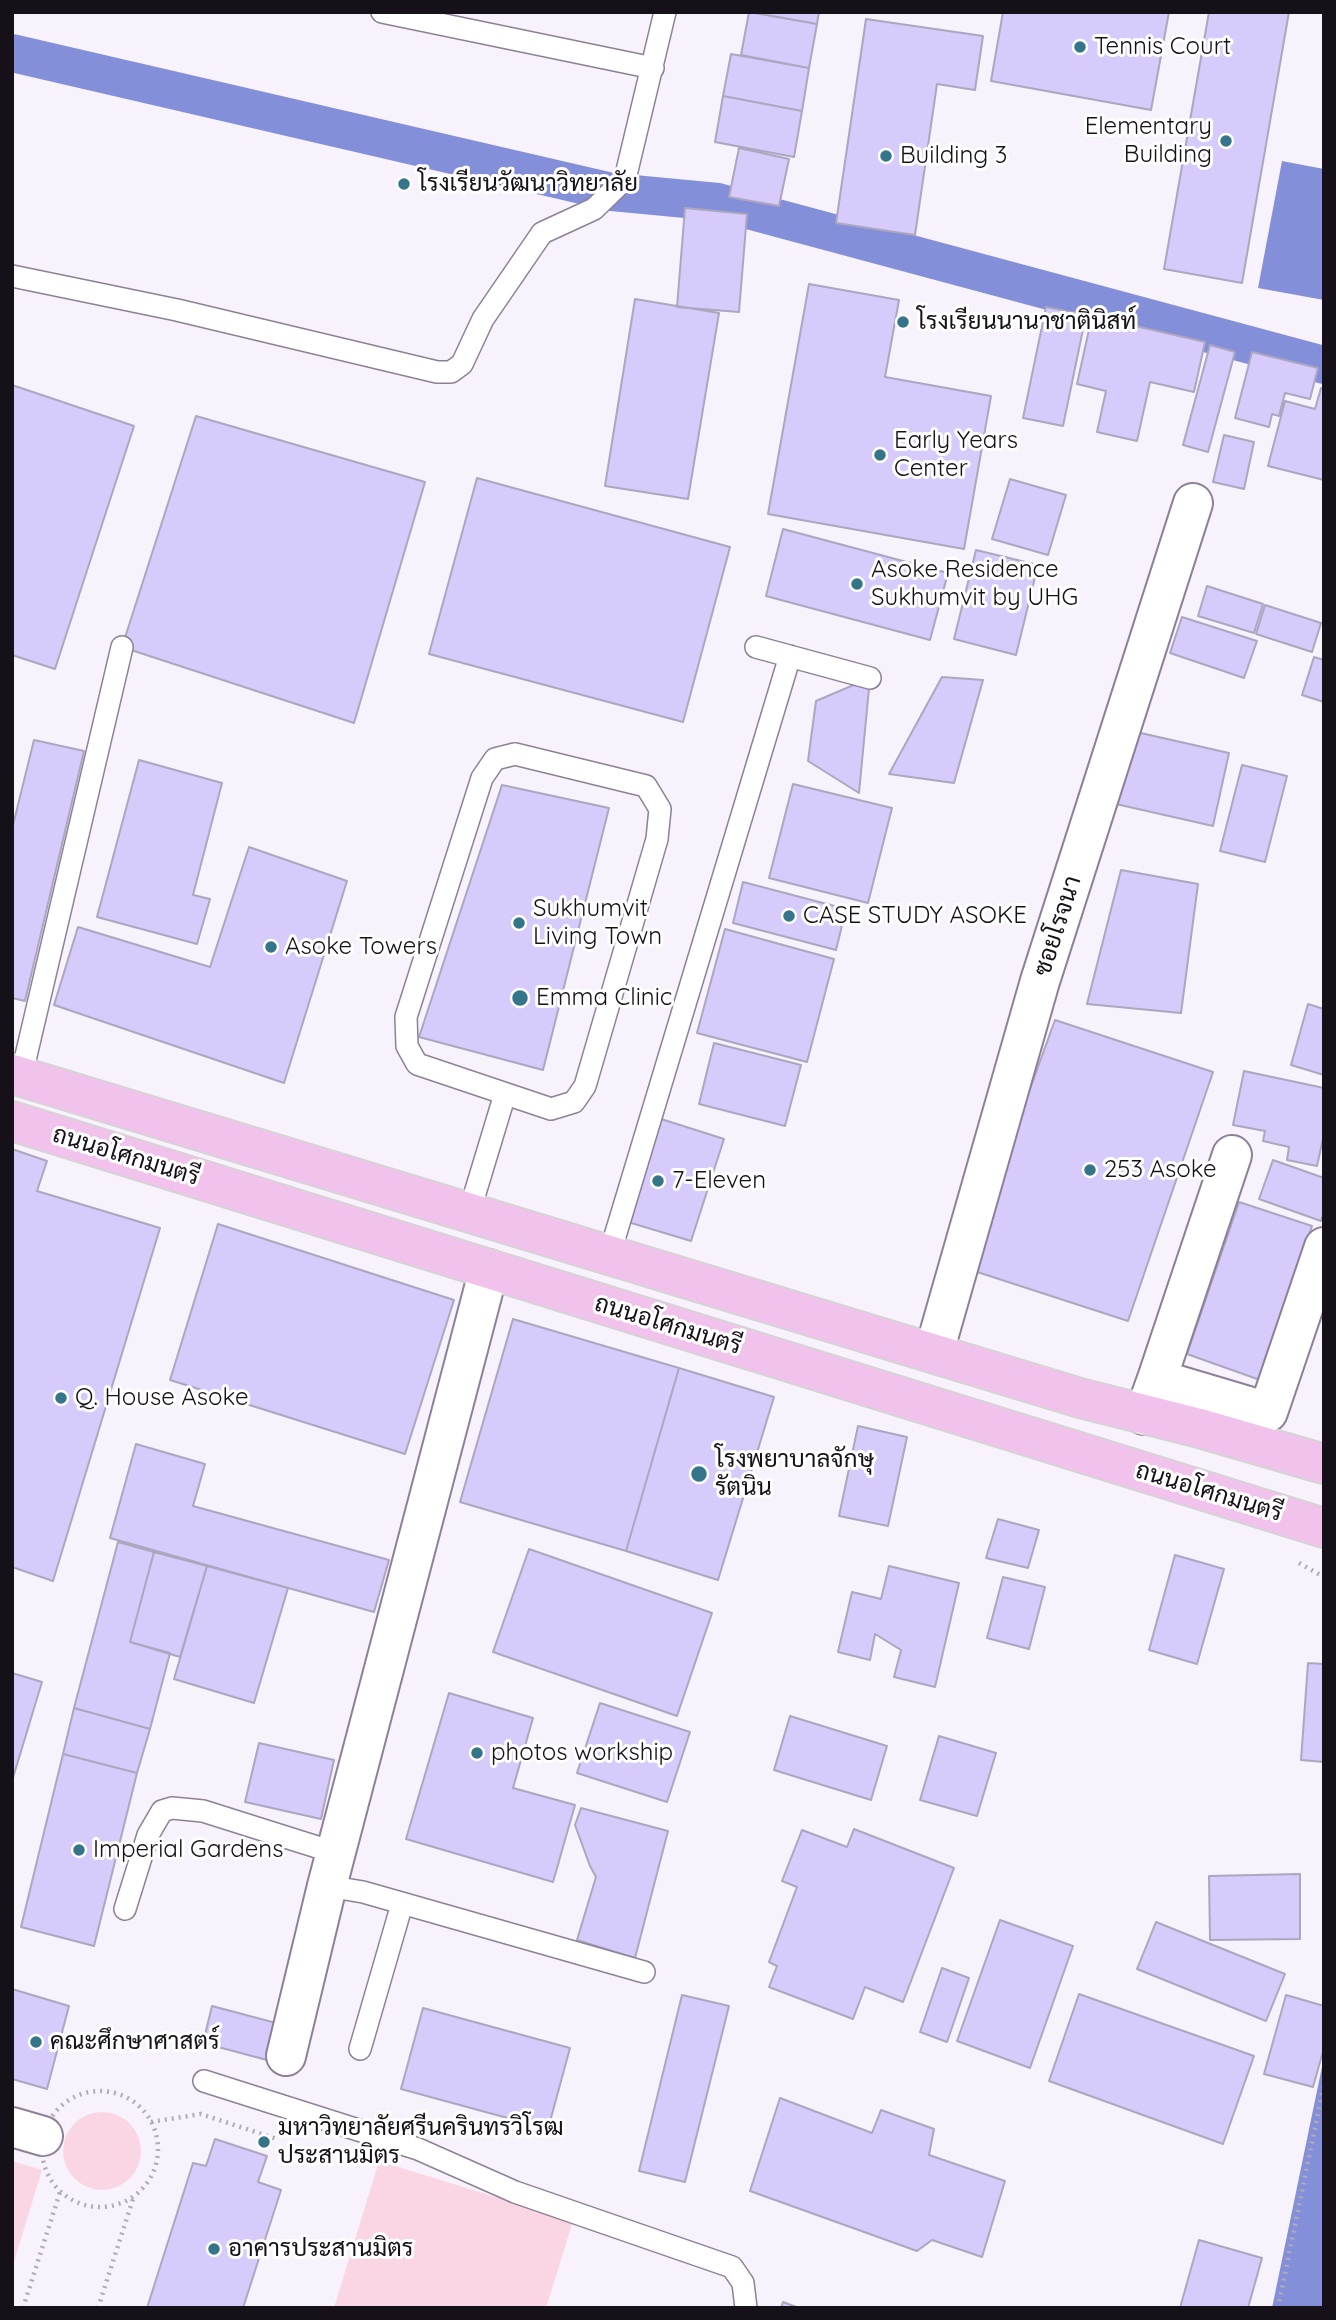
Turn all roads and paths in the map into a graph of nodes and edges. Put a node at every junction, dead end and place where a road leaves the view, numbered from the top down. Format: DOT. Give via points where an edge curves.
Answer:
graph roads {
  1 [pos="382,12"];
  2 [pos="665,12"];
  3 [pos="653,68"];
  4 [pos="12,276"];
  5 [pos="1193,503"];
  6 [pos="122,647"];
  7 [pos="756,648"];
  8 [pos="790,656"];
  9 [pos="870,678"];
  10 [pos="16,1075"];
  11 [pos="505,1094"];
  12 [pos="12,1121"];
  13 [pos="1232,1155"];
  14 [pos="469,1213"];
  15 [pos="1324,1247"];
  16 [pos="609,1256"];
  17 [pos="489,1269"];
  18 [pos="934,1352"];
  19 [pos="1157,1379"];
  20 [pos="1144,1415"];
  21 [pos="1324,1464"];
  22 [pos="1324,1528"];
  23 [pos="1296,1560"];
  24 [pos="1324,1577"];
  25 [pos="332,1870"];
  26 [pos="402,1904"];
  27 [pos="125,1909"];
  28 [pos="644,1972"];
  29 [pos="360,2049"];
  30 [pos="286,2056"];
  31 [pos="204,2081"];
  32 [pos="1324,2084"];
  33 [pos="151,2122"];
  34 [pos="27,2131"];
  35 [pos="277,2139"];
  36 [pos="60,2192"];
  37 [pos="133,2198"];
  38 [pos="23,2308"];
  39 [pos="98,2308"];
  40 [pos="746,2308"];
  41 [pos="1278,2308"];
  1 -- 3 [label="lane"];
  2 -- 3 [label="lane"];
  3 -- 4 [label="lane" via="625,179 594,209 542,233 483,319 462,364 451,372"];
  5 -- 18 [label="street, ซอยโรจนา" via="1040,981"];
  6 -- 10 [label="lane"];
  7 -- 8 [label="lane"];
  8 -- 9 [label="lane"];
  8 -- 16 [label="lane"];
  10 -- 14 [label="main road, ถนนอโศกมนตรี"];
  11 -- 11 [label="lane" via="417,1065 407,1046 406,1017 482,778 495,759 515,754 646,786 660,809 657,839 585,1086 574,1102 551,1109"];
  11 -- 14 [label="lane"];
  12 -- 17 [label="main road, ถนนอโศกมนตรี"];
  13 -- 19 [label="street"];
  14 -- 16 [label="main road, ถนนอโศกมนตรี"];
  15 -- 19 [label="street" via="1268,1412"];
  16 -- 18 [label="main road, ถนนอโศกมนตรี"];
  17 -- 22 [label="main road, ถนนอโศกมนตรี"];
  17 -- 25 [label="street"];
  18 -- 20 [label="main road, ถนนอโศกมนตรี"];
  19 -- 20 [label="street"];
  20 -- 21 [label="main road, ถนนอโศกมนตรี"];
  23 -- 24 [label="path"];
  25 -- 26 [label="lane" via="363,1892"];
  25 -- 27 [label="lane" via="203,1811 172,1808 162,1811 148,1835"];
  25 -- 30 [label="street"];
  26 -- 28 [label="lane"];
  26 -- 29 [label="lane"];
  31 -- 40 [label="lane" via="418,2149 515,2192 732,2267 743,2283"];
  32 -- 41 [label="path"];
  33 -- 34 [label="path" via="131,2099 95,2090 77,2095 49,2120"];
  33 -- 35 [label="path" via="201,2114"];
  33 -- 37 [label="path" via="159,2147 156,2166 147,2185"];
  34 -- 36 [label="path"];
  36 -- 37 [label="path" via="76,2204 95,2208 115,2207"];
  36 -- 38 [label="path"];
  37 -- 39 [label="path"];
}
